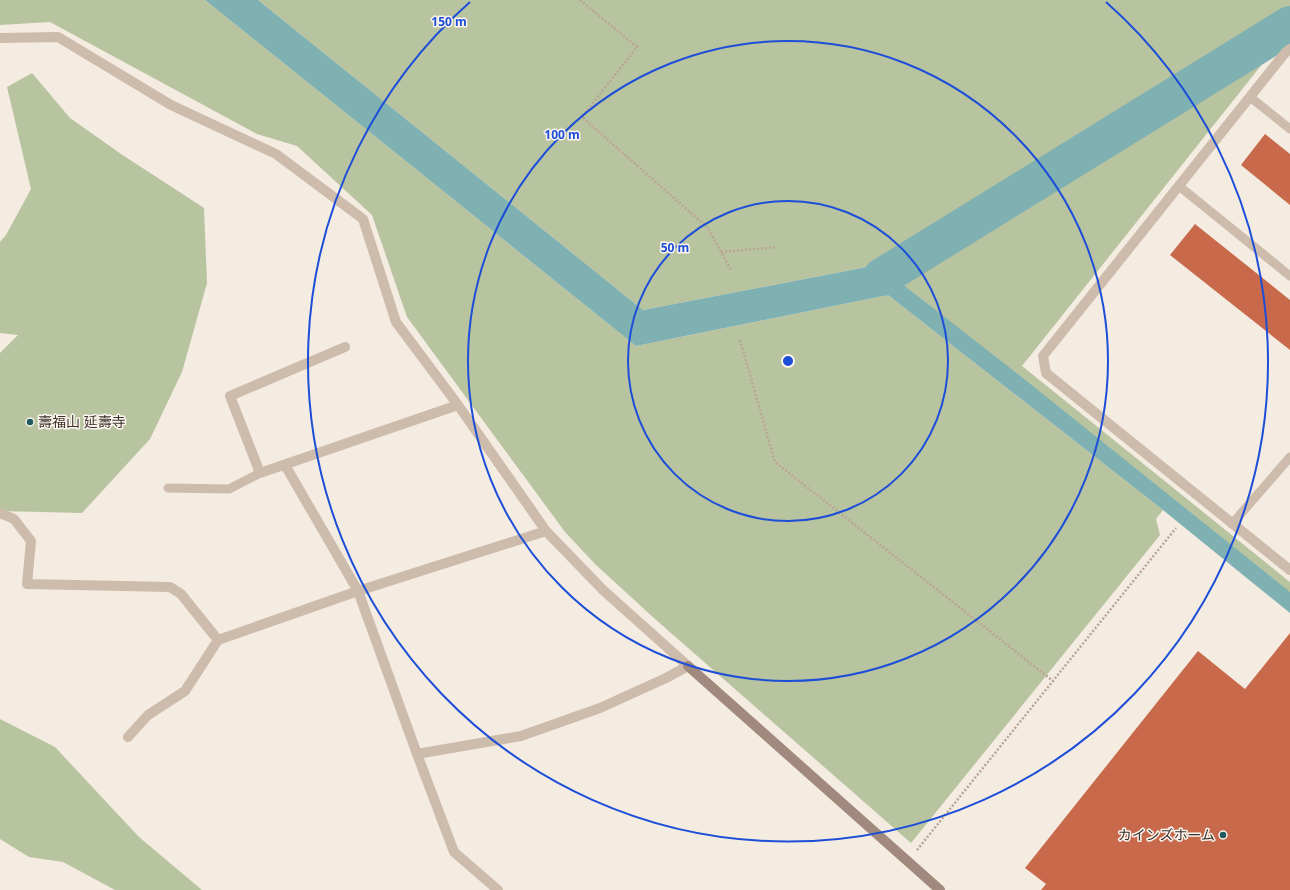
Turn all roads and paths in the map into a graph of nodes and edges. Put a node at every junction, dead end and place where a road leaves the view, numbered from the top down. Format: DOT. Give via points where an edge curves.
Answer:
graph roads {
  1 [pos="580,0"];
  2 [pos="0,38"];
  3 [pos="1290,50"];
  4 [pos="1250,97"];
  5 [pos="1290,129"];
  6 [pos="1179,186"];
  7 [pos="777,248"];
  8 [pos="720,252"];
  9 [pos="731,270"];
  10 [pos="1290,276"];
  11 [pos="740,340"];
  12 [pos="345,347"];
  13 [pos="458,405"];
  14 [pos="1290,457"];
  15 [pos="285,465"];
  16 [pos="260,473"];
  17 [pos="168,488"];
  18 [pos="0,513"];
  19 [pos="1232,524"];
  20 [pos="1176,528"];
  21 [pos="546,531"];
  22 [pos="1290,570"];
  23 [pos="358,591"];
  24 [pos="218,640"];
  25 [pos="688,666"];
  26 [pos="1053,681"];
  27 [pos="128,737"];
  28 [pos="417,754"];
  29 [pos="920,847"];
  30 [pos="498,890"];
  31 [pos="940,890"];
  1 -- 8 [label="path" via="637,47 582,117 708,228"];
  2 -- 13 [label="street" via="58,37 172,105 276,154 363,220 396,322"];
  3 -- 4 [label="street"];
  4 -- 5 [label="lane"];
  4 -- 6 [label="street"];
  6 -- 10 [label="lane"];
  6 -- 19 [label="street" via="1043,356 1046,373"];
  7 -- 8 [label="path"];
  8 -- 9 [label="path"];
  11 -- 26 [label="path" via="775,462"];
  12 -- 16 [label="street" via="230,396"];
  13 -- 15 [label="street"];
  13 -- 21 [label="street"];
  14 -- 19 [label="lane"];
  15 -- 16 [label="street"];
  15 -- 23 [label="street"];
  16 -- 17 [label="lane" via="229,489"];
  18 -- 24 [label="street" via="14,519 31,541 27,584 170,587 181,594"];
  19 -- 22 [label="street"];
  20 -- 26 [label="path"];
  21 -- 23 [label="street"];
  21 -- 25 [label="street" via="603,590"];
  23 -- 24 [label="street"];
  23 -- 28 [label="street"];
  24 -- 27 [label="street" via="185,691 148,715"];
  25 -- 28 [label="street" via="600,708 521,736"];
  25 -- 31 [label="street"];
  26 -- 29 [label="path"];
  28 -- 30 [label="street" via="454,852"];
}
